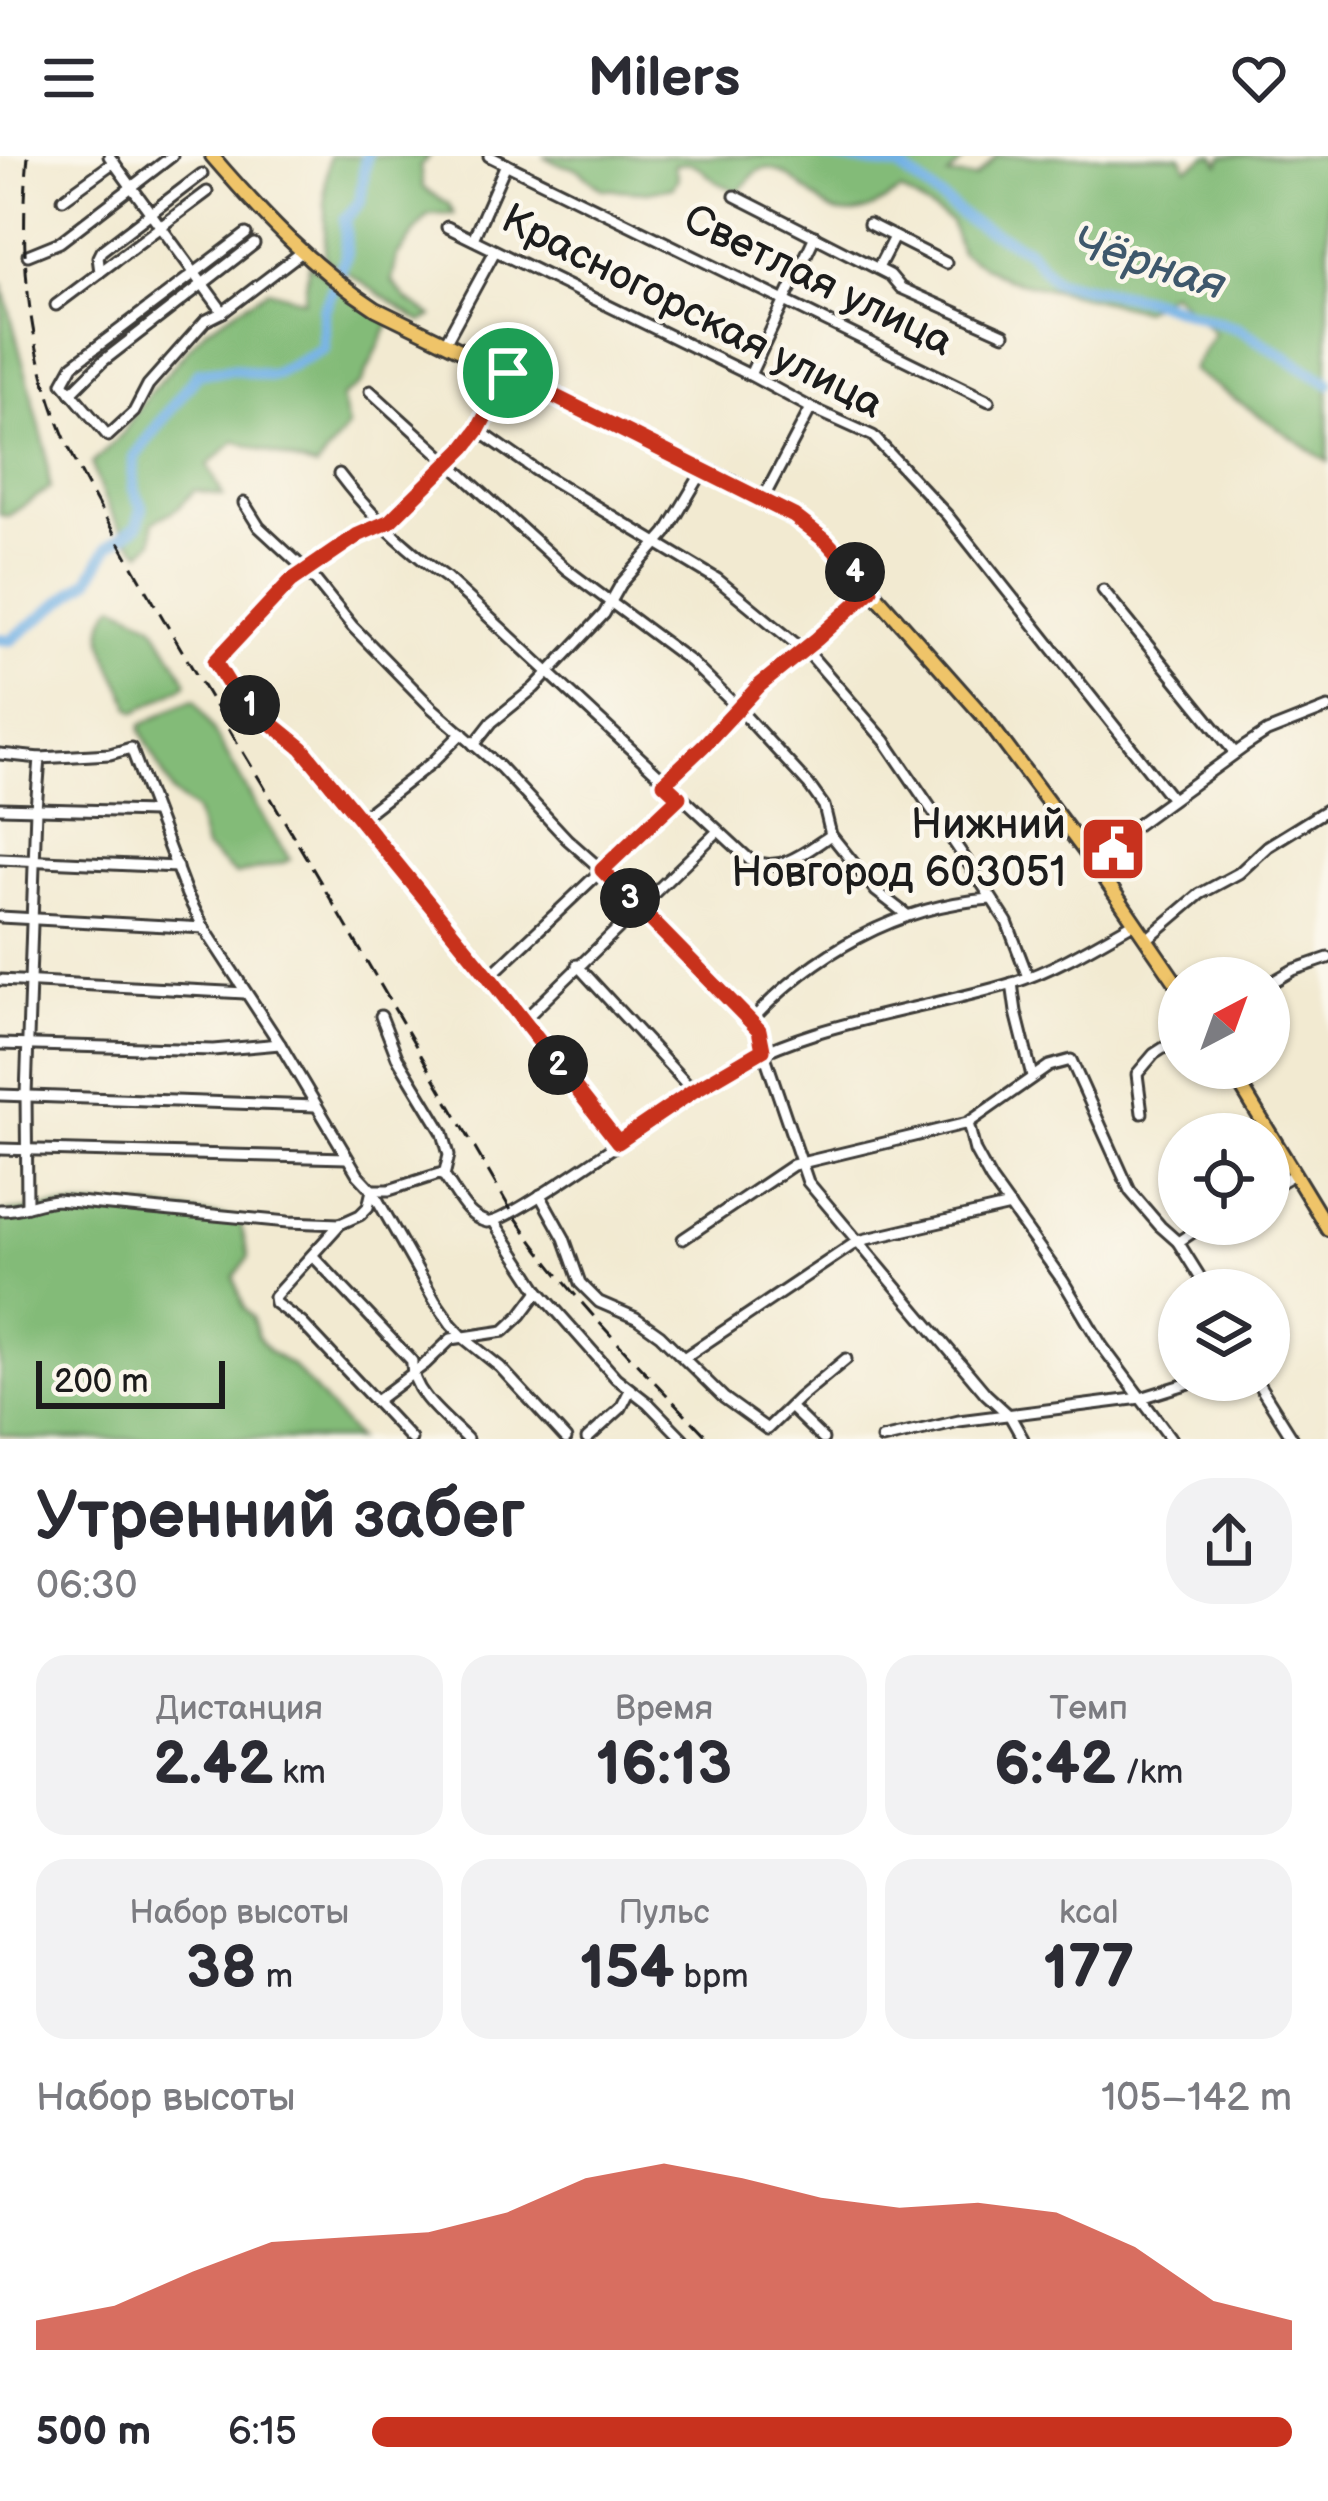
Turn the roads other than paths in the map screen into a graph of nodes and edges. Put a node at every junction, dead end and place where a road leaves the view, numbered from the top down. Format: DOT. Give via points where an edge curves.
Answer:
graph roads {
  1 [pos="172,156"];
  2 [pos="212,156"];
  3 [pos="489,156"];
  4 [pos="113,159"];
  5 [pos="506,164"];
  6 [pos="202,174"];
  7 [pos="132,188"];
  8 [pos="207,192"];
  9 [pos="735,196"];
  10 [pos="63,199"];
  11 [pos="151,213"];
  12 [pos="869,224"];
  13 [pos="161,227"];
  14 [pos="447,227"];
  15 [pos="814,236"];
  16 [pos="895,237"];
  17 [pos="473,239"];
  18 [pos="495,251"];
  19 [pos="302,252"];
  20 [pos="28,255"];
  21 [pos="946,263"];
  22 [pos="878,268"];
  23 [pos="100,272"];
  24 [pos="195,273"];
  25 [pos="202,284"];
  26 [pos="785,302"];
  27 [pos="56,305"];
  28 [pos="224,312"];
  29 [pos="1004,334"];
  30 [pos="445,343"];
  31 [pos="508,373"];
  32 [pos="751,375"];
  33 [pos="370,391"];
  34 [pos="70,393"];
  35 [pos="988,401"];
  36 [pos="811,408"];
  37 [pos="478,430"];
  38 [pos="450,462"];
  39 [pos="704,469"];
  40 [pos="339,474"];
  41 [pos="763,499"];
  42 [pos="244,503"];
  43 [pos="384,524"];
  44 [pos="658,543"];
  45 [pos="307,571"];
  46 [pos="871,590"];
  47 [pos="1103,590"];
  48 [pos="611,602"];
  49 [pos="802,651"];
  50 [pos="548,674"];
  51 [pos="738,708"];
  52 [pos="1328,708"];
  53 [pos="461,733"];
  54 [pos="474,745"];
  55 [pos="1235,753"];
  56 [pos="0,754"];
  57 [pos="45,757"];
  58 [pos="664,783"];
  59 [pos="679,797"];
  60 [pos="1172,799"];
  61 [pos="0,808"];
  62 [pos="1328,808"];
  63 [pos="35,809"];
  64 [pos="154,812"];
  65 [pos="361,818"];
  66 [pos="717,832"];
  67 [pos="831,836"];
  68 [pos="0,859"];
  69 [pos="1090,859"];
  70 [pos="34,860"];
  71 [pos="177,867"];
  72 [pos="602,870"];
  73 [pos="991,899"];
  74 [pos="638,907"];
  75 [pos="907,915"];
  76 [pos="0,916"];
  77 [pos="33,917"];
  78 [pos="1135,922"];
  79 [pos="204,928"];
  80 [pos="1147,939"];
  81 [pos="1159,957"];
  82 [pos="1328,958"];
  83 [pos="578,965"];
  84 [pos="1290,972"];
  85 [pos="489,977"];
  86 [pos="1028,977"];
  87 [pos="0,980"];
  88 [pos="30,982"];
  89 [pos="1012,983"];
  90 [pos="245,993"];
  91 [pos="381,1016"];
  92 [pos="524,1020"];
  93 [pos="750,1022"];
  94 [pos="0,1044"];
  95 [pos="30,1045"];
  96 [pos="280,1045"];
  97 [pos="763,1050"];
  98 [pos="1158,1051"];
  99 [pos="1032,1076"];
  100 [pos="1243,1089"];
  101 [pos="693,1091"];
  102 [pos="0,1095"];
  103 [pos="26,1095"];
  104 [pos="316,1106"];
  105 [pos="1142,1113"];
  106 [pos="968,1123"];
  107 [pos="618,1142"];
  108 [pos="0,1149"];
  109 [pos="26,1150"];
  110 [pos="347,1158"];
  111 [pos="802,1164"];
  112 [pos="1294,1174"];
  113 [pos="444,1176"];
  114 [pos="1290,1176"];
  115 [pos="372,1190"];
  116 [pos="541,1195"];
  117 [pos="1010,1206"];
  118 [pos="27,1207"];
  119 [pos="0,1210"];
  120 [pos="494,1222"];
  121 [pos="340,1224"];
  122 [pos="1158,1224"];
  123 [pos="1328,1229"];
  124 [pos="683,1239"];
  125 [pos="859,1241"];
  126 [pos="313,1256"];
  127 [pos="538,1291"];
  128 [pos="463,1337"];
  129 [pos="685,1357"];
  130 [pos="846,1359"];
  131 [pos="411,1375"];
  132 [pos="630,1390"];
  133 [pos="1158,1393"];
  134 [pos="1141,1398"];
  135 [pos="376,1401"];
  136 [pos="1269,1401"];
  137 [pos="790,1407"];
  138 [pos="1010,1416"];
  139 [pos="411,1439"];
  140 [pos="467,1439"];
  141 [pos="566,1439"];
  142 [pos="587,1439"];
  143 [pos="682,1439"];
  144 [pos="823,1439"];
  145 [pos="882,1439"];
  146 [pos="1023,1439"];
  147 [pos="1171,1439"];
  148 [pos="1293,1439"];
  1 -- 7 [label="street"];
  2 -- 19 [label="main road"];
  3 -- 5 [label="street, Светлая улица"];
  4 -- 7 [label="street"];
  4 -- 10 [label="street"];
  5 -- 17 [label="street"];
  5 -- 26 [label="street, Светлая улица"];
  6 -- 11 [label="street"];
  7 -- 11 [label="street"];
  7 -- 20 [label="street" via="60,242"];
  8 -- 13 [label="street"];
  9 -- 15 [label="street"];
  11 -- 13 [label="street"];
  11 -- 23 [label="street" via="101,251"];
  12 -- 16 [label="street"];
  13 -- 23 [label="street"];
  13 -- 24 [label="street"];
  14 -- 17 [label="street, Красногорская улица"];
  15 -- 22 [label="street"];
  15 -- 26 [label="street"];
  16 -- 21 [label="street"];
  16 -- 22 [label="street"];
  17 -- 18 [label="street, Красногорская улица"];
  18 -- 30 [label="street"];
  18 -- 32 [label="street, Красногорская улица"];
  19 -- 28 [label="street"];
  19 -- 30 [label="main road" via="376,309"];
  22 -- 29 [label="street" via="901,288"];
  23 -- 27 [label="street"];
  24 -- 25 [label="street"];
  24 -- 25 [label="street" via="250,239"];
  24 -- 34 [label="street" via="73,365 63,383"];
  25 -- 28 [label="street"];
  25 -- 34 [label="street"];
  26 -- 32 [label="street"];
  26 -- 35 [label="street, Светлая улица"];
  28 -- 34 [label="street" via="206,321 108,436"];
  30 -- 31 [label="main road"];
  31 -- 37 [label="street"];
  31 -- 39 [label="main road"];
  32 -- 36 [label="street, Красногорская улица"];
  33 -- 38 [label="street"];
  36 -- 41 [label="street"];
  36 -- 60 [label="street, Красногорская улица" via="880,441"];
  37 -- 38 [label="street"];
  37 -- 44 [label="street"];
  38 -- 43 [label="street"];
  38 -- 48 [label="street"];
  39 -- 41 [label="main road"];
  39 -- 44 [label="street"];
  40 -- 43 [label="street"];
  41 -- 46 [label="main road" via="810,527"];
  42 -- 45 [label="street"];
  43 -- 45 [label="street"];
  43 -- 50 [label="street"];
  44 -- 48 [label="street"];
  44 -- 49 [label="street" via="717,579"];
  45 -- 53 [label="street"];
  45 -- 65 [label="street" via="215,662"];
  46 -- 49 [label="street"];
  46 -- 69 [label="main road" via="986,719"];
  47 -- 55 [label="street"];
  48 -- 50 [label="street"];
  48 -- 51 [label="street"];
  49 -- 51 [label="street"];
  49 -- 73 [label="street" via="885,741"];
  50 -- 54 [label="street"];
  50 -- 58 [label="street"];
  51 -- 58 [label="street"];
  51 -- 67 [label="street" via="824,806"];
  52 -- 55 [label="street"];
  53 -- 54 [label="street"];
  53 -- 65 [label="street"];
  54 -- 72 [label="street"];
  55 -- 60 [label="street"];
  56 -- 57 [label="street"];
  57 -- 63 [label="street"];
  57 -- 64 [label="street" via="131,748"];
  58 -- 59 [label="street"];
  59 -- 66 [label="street"];
  59 -- 72 [label="street"];
  60 -- 69 [label="street"];
  61 -- 63 [label="street"];
  62 -- 80 [label="street"];
  63 -- 64 [label="street"];
  63 -- 70 [label="street"];
  64 -- 71 [label="street"];
  65 -- 85 [label="street"];
  66 -- 67 [label="street" via="765,866 780,866"];
  66 -- 74 [label="street"];
  67 -- 75 [label="street"];
  68 -- 70 [label="street"];
  69 -- 78 [label="main road"];
  70 -- 71 [label="street"];
  70 -- 77 [label="street"];
  71 -- 79 [label="street"];
  72 -- 74 [label="street"];
  72 -- 85 [label="street"];
  73 -- 75 [label="street"];
  73 -- 86 [label="street"];
  74 -- 83 [label="street"];
  74 -- 93 [label="street"];
  75 -- 93 [label="street" via="823,958"];
  76 -- 77 [label="street"];
  77 -- 79 [label="street"];
  77 -- 88 [label="street"];
  78 -- 80 [label="main road"];
  78 -- 86 [label="street"];
  79 -- 90 [label="street"];
  80 -- 81 [label="main road"];
  82 -- 84 [label="street"];
  83 -- 92 [label="street"];
  83 -- 101 [label="street"];
  85 -- 92 [label="street"];
  86 -- 89 [label="street"];
  87 -- 88 [label="street"];
  88 -- 90 [label="street"];
  88 -- 95 [label="street"];
  89 -- 97 [label="street"];
  89 -- 99 [label="street"];
  90 -- 96 [label="street"];
  91 -- 113 [label="street" via="443,1133"];
  92 -- 107 [label="street"];
  93 -- 97 [label="street"];
  94 -- 95 [label="street"];
  95 -- 96 [label="street"];
  95 -- 103 [label="street"];
  96 -- 104 [label="street"];
  97 -- 101 [label="street"];
  97 -- 111 [label="street"];
  98 -- 105 [label="street" via="1137,1074"];
  99 -- 106 [label="street"];
  99 -- 122 [label="street" via="1071,1060 1130,1191"];
  100 -- 112 [label="main road"];
  101 -- 107 [label="street"];
  102 -- 103 [label="street"];
  103 -- 104 [label="street"];
  103 -- 109 [label="street"];
  104 -- 110 [label="street"];
  106 -- 111 [label="street"];
  106 -- 117 [label="street"];
  107 -- 116 [label="street"];
  108 -- 109 [label="street"];
  109 -- 110 [label="street"];
  109 -- 118 [label="street"];
  110 -- 115 [label="street"];
  111 -- 124 [label="street"];
  111 -- 125 [label="street"];
  112 -- 114 [label="street"];
  112 -- 123 [label="main road"];
  113 -- 115 [label="street"];
  113 -- 120 [label="street" via="466,1209"];
  115 -- 121 [label="street" via="368,1208"];
  115 -- 128 [label="street"];
  116 -- 120 [label="street"];
  116 -- 129 [label="street" via="580,1283"];
  117 -- 125 [label="street"];
  117 -- 134 [label="street"];
  118 -- 119 [label="street"];
  118 -- 121 [label="street" via="56,1200"];
  120 -- 127 [label="street"];
  121 -- 126 [label="street"];
  125 -- 129 [label="street"];
  125 -- 138 [label="street"];
  126 -- 131 [label="street" via="412,1361"];
  126 -- 135 [label="street" via="275,1304"];
  127 -- 128 [label="street" via="503,1331"];
  127 -- 132 [label="street"];
  128 -- 131 [label="street"];
  128 -- 141 [label="street"];
  129 -- 137 [label="street" via="767,1430"];
  130 -- 137 [label="street"];
  131 -- 135 [label="street"];
  131 -- 140 [label="street"];
  132 -- 142 [label="street"];
  132 -- 143 [label="street"];
  133 -- 134 [label="street"];
  134 -- 138 [label="street"];
  134 -- 147 [label="street"];
  135 -- 139 [label="street"];
  136 -- 148 [label="street"];
  137 -- 144 [label="street"];
  138 -- 145 [label="street"];
  138 -- 146 [label="street"];
}
